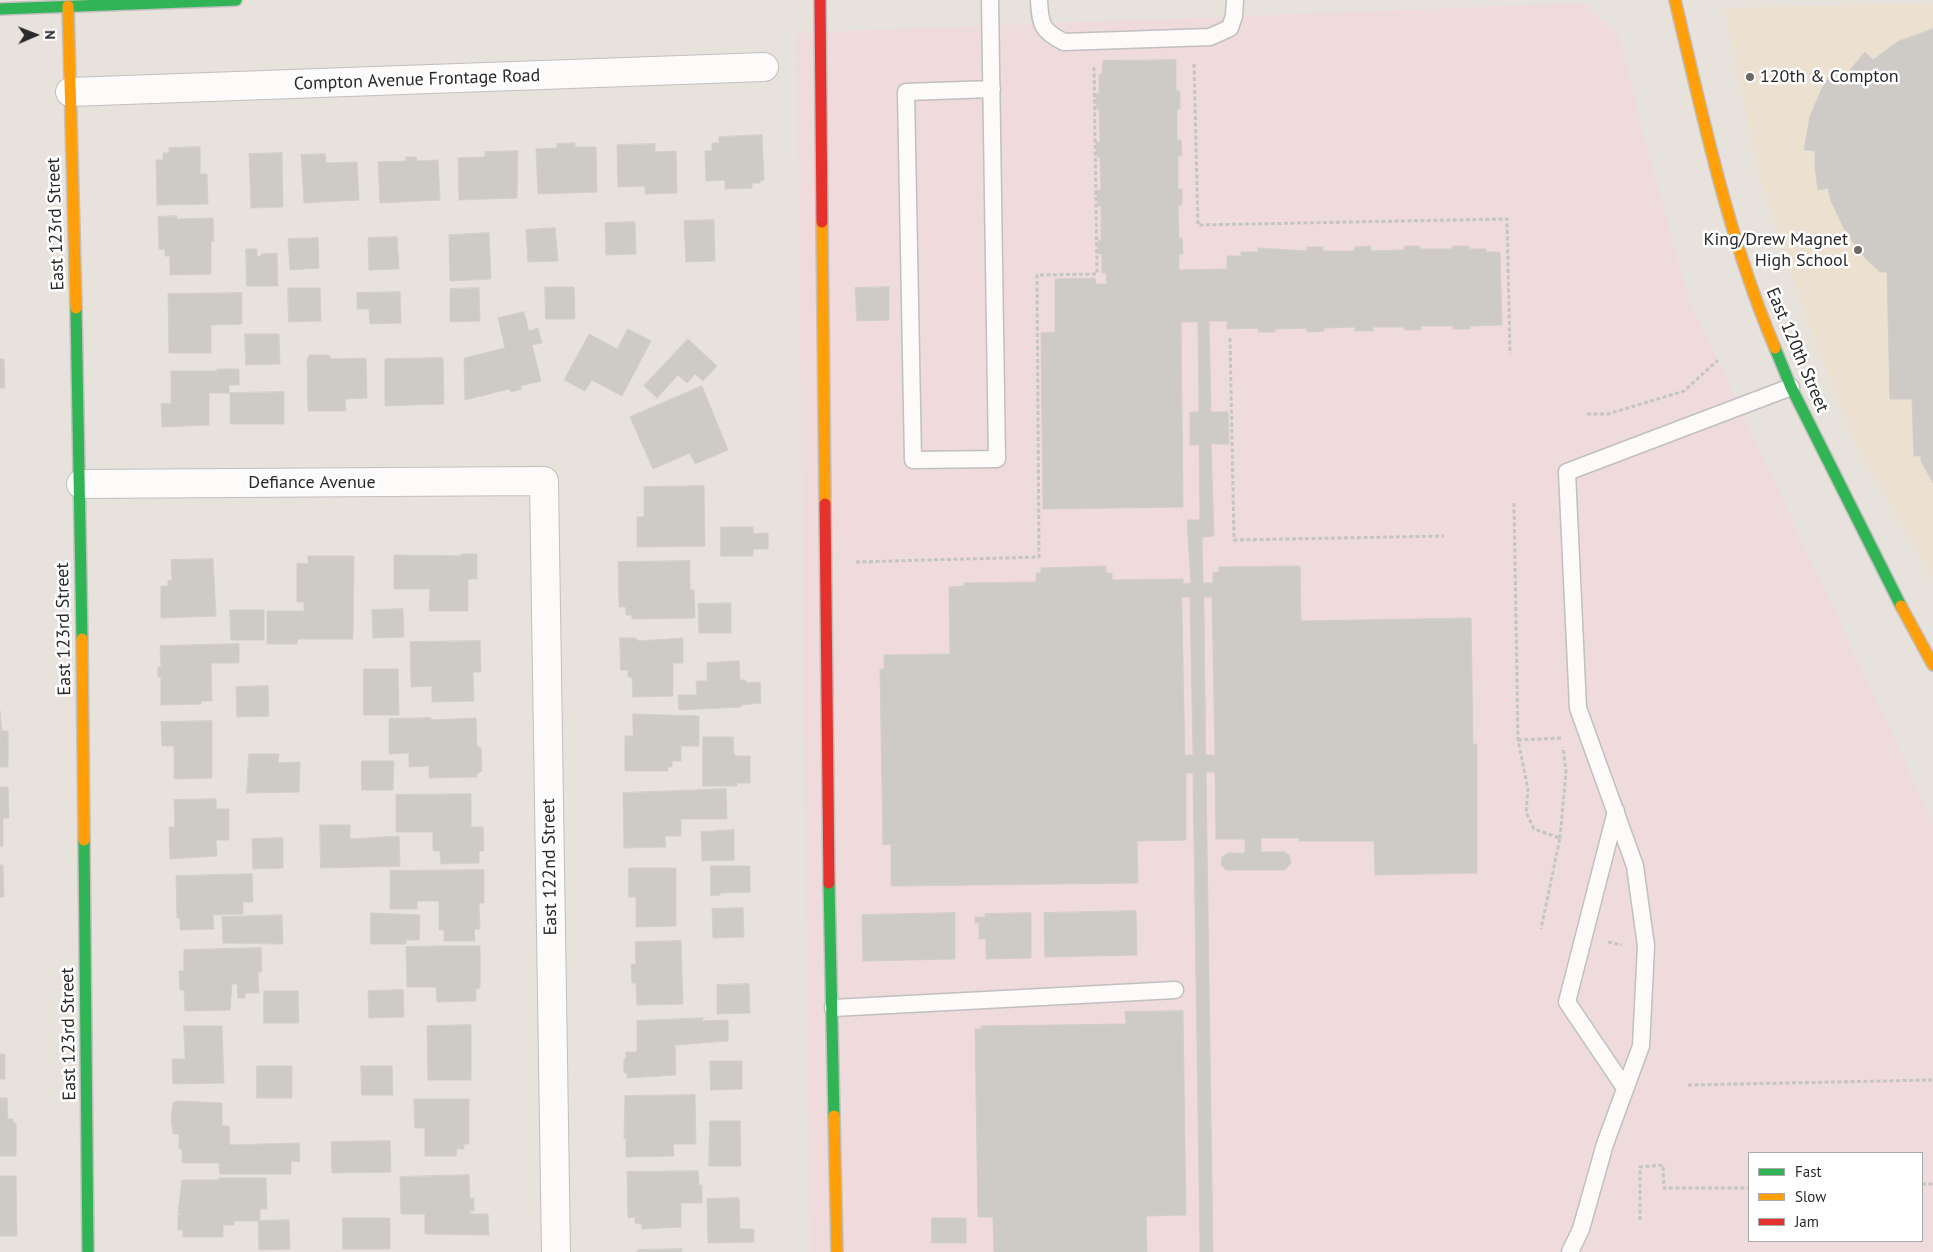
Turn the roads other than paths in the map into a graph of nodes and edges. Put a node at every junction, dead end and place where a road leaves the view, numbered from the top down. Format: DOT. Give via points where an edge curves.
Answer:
graph roads {
  1 [pos="236,0"];
  2 [pos="820,0"];
  3 [pos="990,0"];
  4 [pos="1038,0"];
  5 [pos="1235,0"];
  6 [pos="1675,0"];
  7 [pos="68,6"];
  8 [pos="0,9"];
  9 [pos="764,67"];
  10 [pos="992,89"];
  11 [pos="70,92"];
  12 [pos="1791,387"];
  13 [pos="544,481"];
  14 [pos="80,484"];
  15 [pos="1933,665"];
  16 [pos="1616,811"];
  17 [pos="1175,990"];
  18 [pos="833,1008"];
  19 [pos="1626,1088"];
  20 [pos="88,1252"];
  21 [pos="556,1252"];
  22 [pos="838,1252"];
  23 [pos="1570,1252"];
  1 -- 7 [label="street"];
  2 -- 18 [label="street"];
  3 -- 10 [label="lane"];
  4 -- 5 [label="lane" via="1039,20 1043,27 1048,34 1064,42 1210,37 1230,28"];
  6 -- 12 [label="street, East 120th Street" via="1720,185 1758,309"];
  7 -- 8 [label="street"];
  7 -- 11 [label="street, East 123rd Street"];
  9 -- 11 [label="street, Compton Avenue Frontage Road"];
  10 -- 10 [label="lane" via="906,92 913,460 997,459"];
  11 -- 14 [label="street, East 123rd Street"];
  12 -- 15 [label="street, East 120th Street"];
  12 -- 16 [label="lane" via="1567,472 1578,708"];
  13 -- 14 [label="street, Defiance Avenue"];
  13 -- 21 [label="street, East 122nd Street"];
  14 -- 20 [label="street, East 123rd Street"];
  16 -- 19 [label="lane" via="1635,866 1646,946 1641,1046"];
  16 -- 19 [label="lane" via="1567,1002"];
  17 -- 18 [label="lane"];
  18 -- 22 [label="street"];
  19 -- 23 [label="lane" via="1605,1144 1581,1229"];
}
